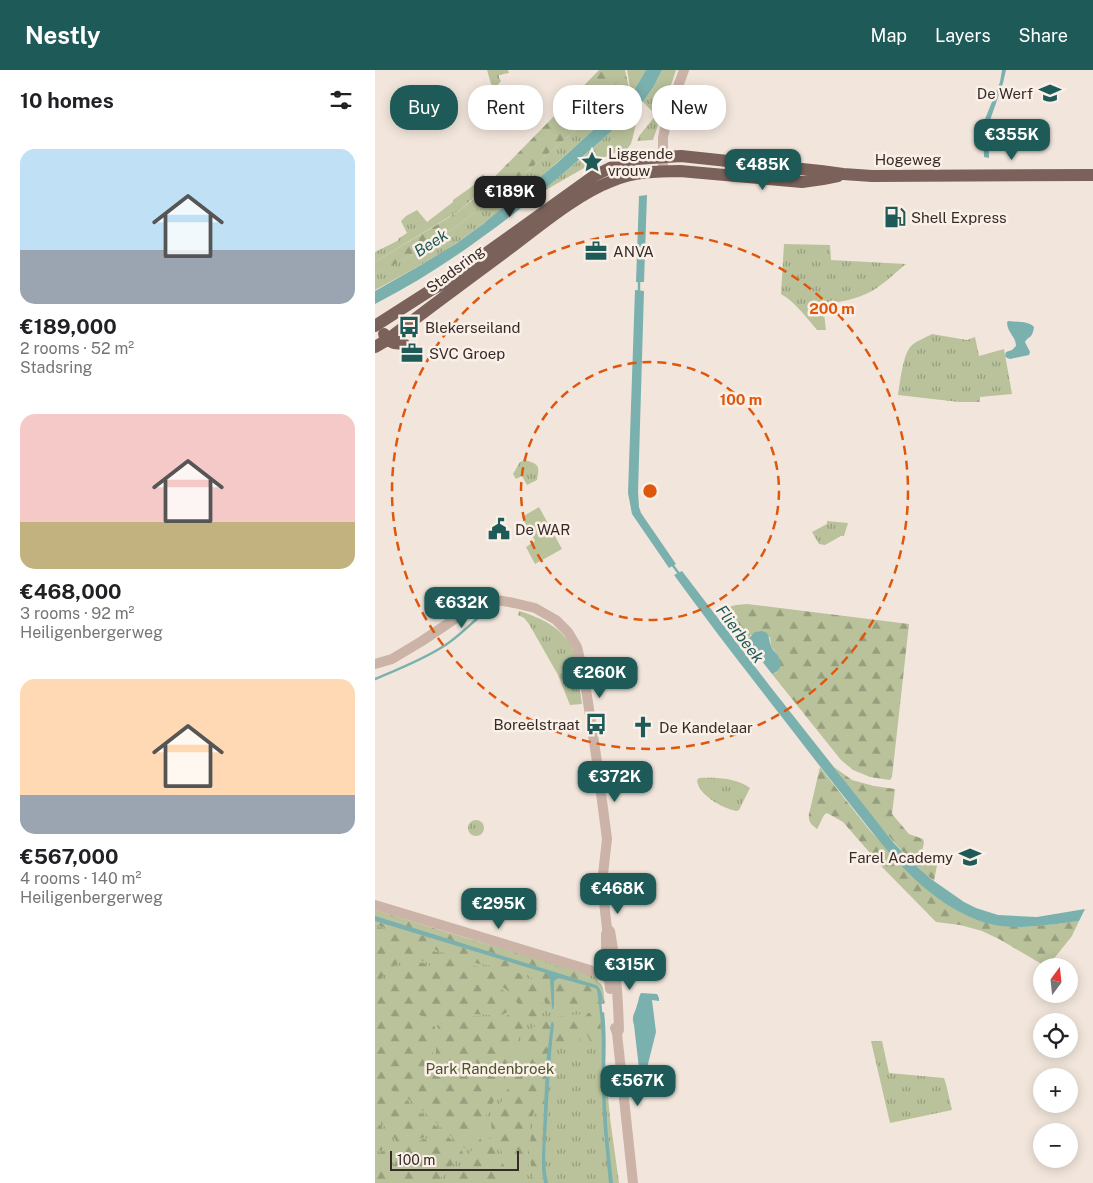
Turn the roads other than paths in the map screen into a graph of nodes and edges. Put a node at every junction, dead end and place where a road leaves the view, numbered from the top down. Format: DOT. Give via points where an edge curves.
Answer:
graph roads {
  1 [pos="684,70"];
  2 [pos="663,157"];
  3 [pos="663,171"];
  4 [pos="843,174"];
  5 [pos="1093,175"];
  6 [pos="431,290"];
  7 [pos="375,326"];
  8 [pos="387,340"];
  9 [pos="404,344"];
  10 [pos="375,347"];
  11 [pos="375,664"];
  12 [pos="375,905"];
  13 [pos="612,977"];
  14 [pos="633,1183"];
  1 -- 2 [label="street" via="669,111 663,137"];
  2 -- 3 [label="street"];
  2 -- 4 [label="main road, Hogeweg" via="681,156"];
  2 -- 6 [label="main road, Stadsring" via="636,159 593,176"];
  3 -- 4 [label="main road, Hogeweg" via="802,182"];
  3 -- 8 [label="main road, Stadsring" via="612,181 582,196"];
  4 -- 5 [label="main road, Hogeweg"];
  6 -- 7 [label="main road, Stadsring"];
  6 -- 8 [label="main road" via="387,328 384,334"];
  8 -- 9 [label="main road"];
  8 -- 10 [label="main road, Stadsring"];
  11 -- 13 [label="street" via="392,658 476,605 488,601 514,602 535,608 556,620 568,632 577,647 583,676 607,839 603,883 607,929 613,947"];
  12 -- 13 [label="street"];
  13 -- 14 [label="street"];
}
